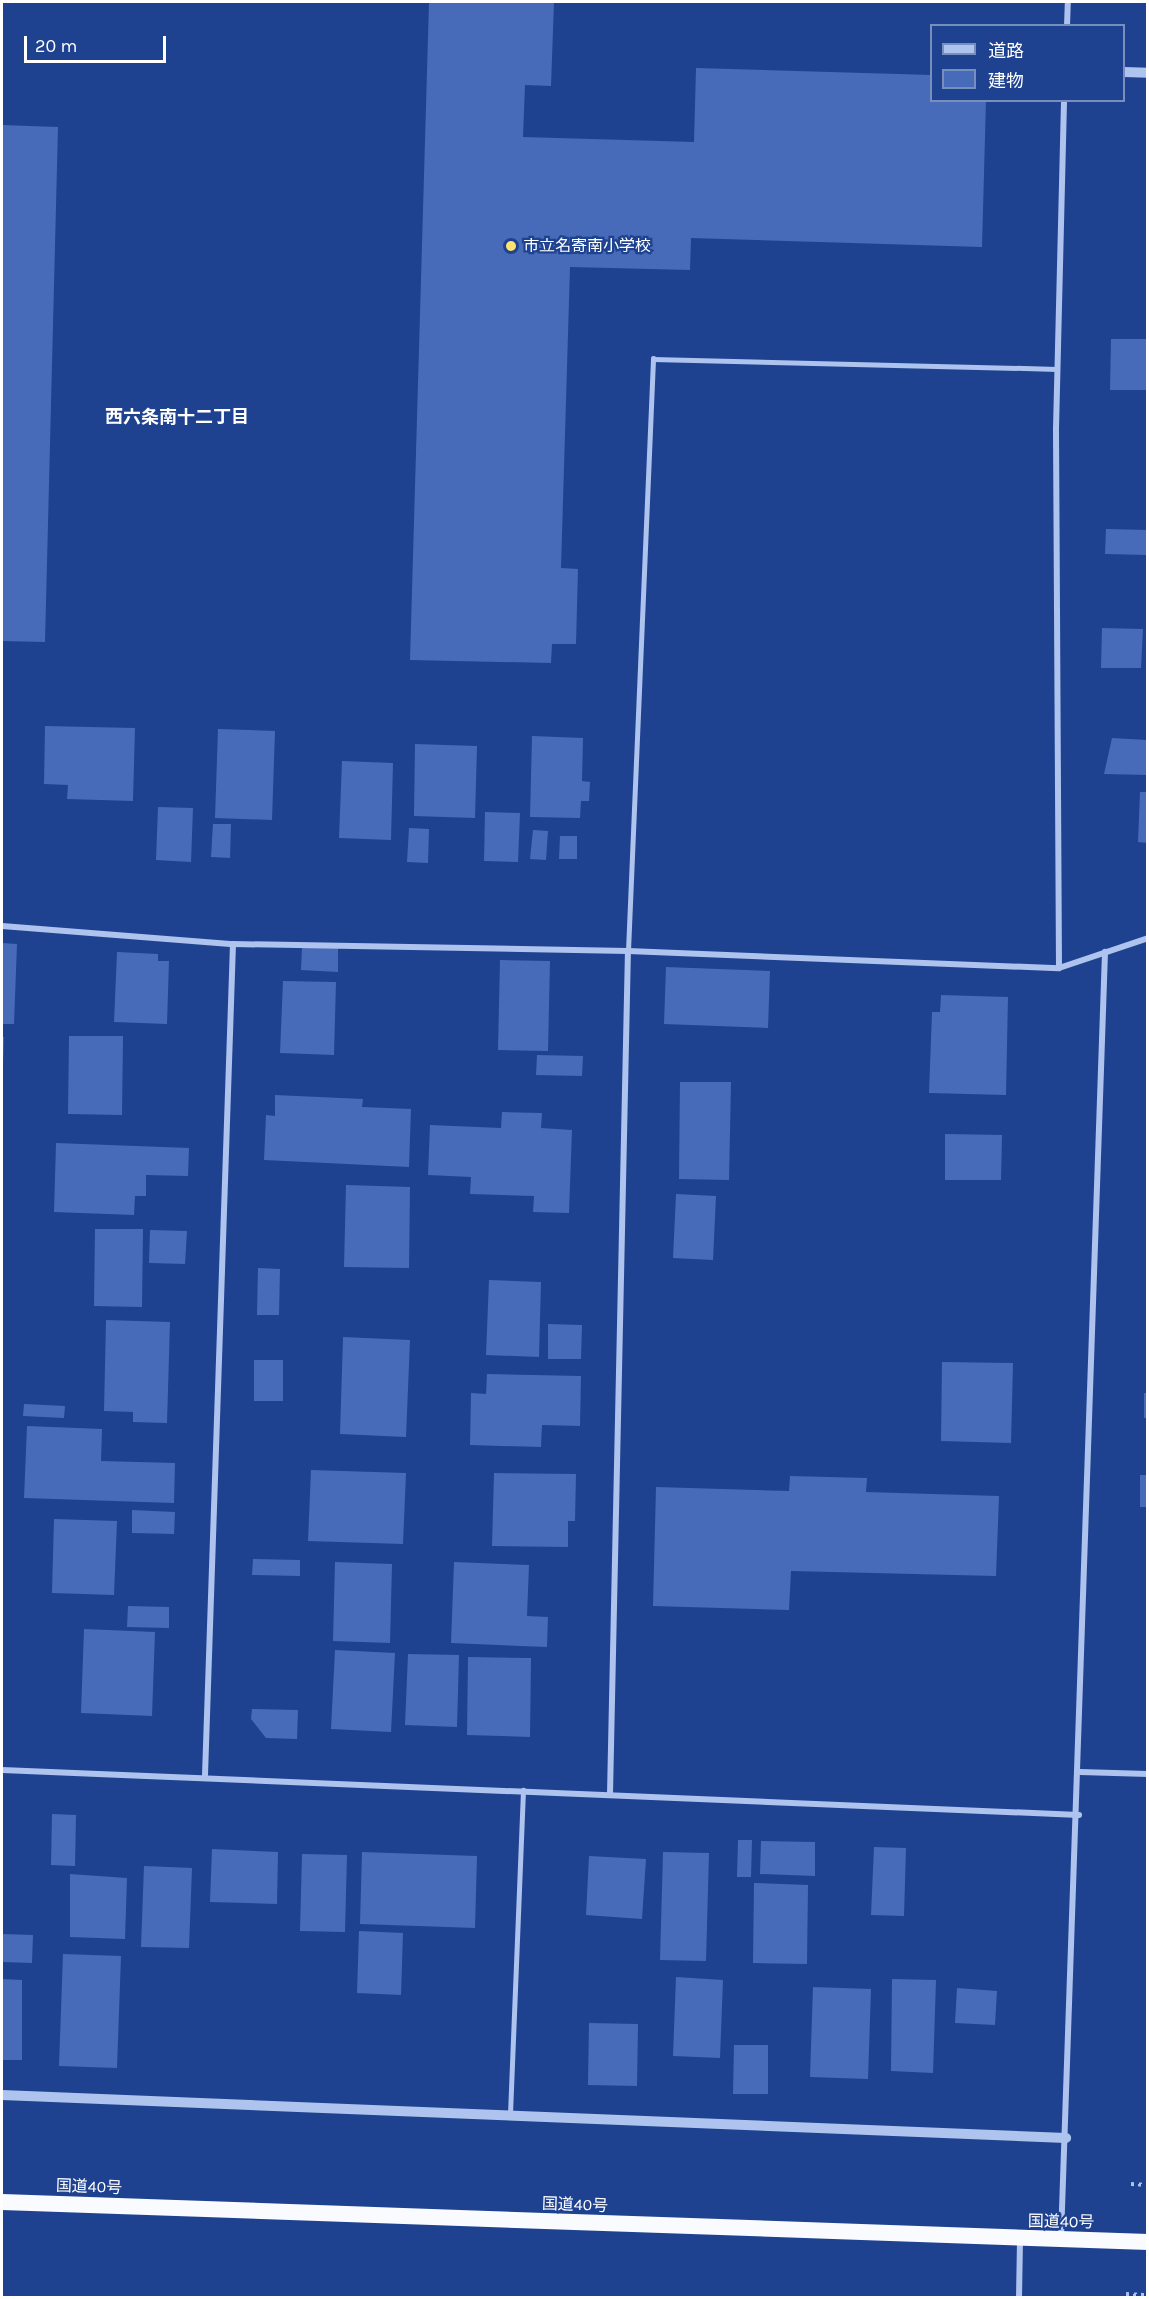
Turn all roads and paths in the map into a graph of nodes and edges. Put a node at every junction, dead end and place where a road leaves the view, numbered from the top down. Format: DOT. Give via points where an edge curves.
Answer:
graph roads {
  1 [pos="1068,2"];
  2 [pos="1067,24"];
  3 [pos="1125,72"];
  4 [pos="1148,73"];
  5 [pos="1064,102"];
  6 [pos="1057,369"];
  7 [pos="2,926"];
  8 [pos="1148,938"];
  9 [pos="233,944"];
  10 [pos="628,951"];
  11 [pos="1105,952"];
  12 [pos="1059,968"];
  13 [pos="2,1770"];
  14 [pos="1080,1772"];
  15 [pos="1148,1774"];
  16 [pos="205,1775"];
  17 [pos="523,1790"];
  18 [pos="610,1794"];
  19 [pos="1079,1815"];
  20 [pos="2,2095"];
  21 [pos="510,2116"];
  22 [pos="1066,2138"];
  23 [pos="1131,2184"];
  24 [pos="1148,2185"];
  25 [pos="2,2202"];
  26 [pos="1020,2239"];
  27 [pos="1061,2239"];
  28 [pos="1148,2242"];
  29 [pos="1126,2294"];
  30 [pos="1148,2295"];
  31 [pos="1019,2298"];
  1 -- 2 [label="street"];
  3 -- 4 [label="street"];
  5 -- 6 [label="street"];
  6 -- 10 [label="lane" via="653,359"];
  6 -- 12 [label="street"];
  7 -- 9 [label="street"];
  8 -- 11 [label="street"];
  9 -- 10 [label="street"];
  9 -- 16 [label="street"];
  10 -- 12 [label="street"];
  10 -- 18 [label="street"];
  11 -- 12 [label="street"];
  11 -- 14 [label="street"];
  13 -- 16 [label="street"];
  14 -- 15 [label="street"];
  14 -- 19 [label="street"];
  16 -- 17 [label="street"];
  17 -- 18 [label="street"];
  17 -- 21 [label="lane"];
  18 -- 19 [label="street"];
  19 -- 22 [label="street"];
  20 -- 21 [label="street"];
  21 -- 22 [label="street"];
  22 -- 27 [label="street"];
  23 -- 24 [label="path"];
  25 -- 26 [label="highway, 国道40号"];
  26 -- 27 [label="highway, 国道40号"];
  26 -- 31 [label="street"];
  27 -- 28 [label="highway, 国道40号"];
  29 -- 30 [label="path"];
}
